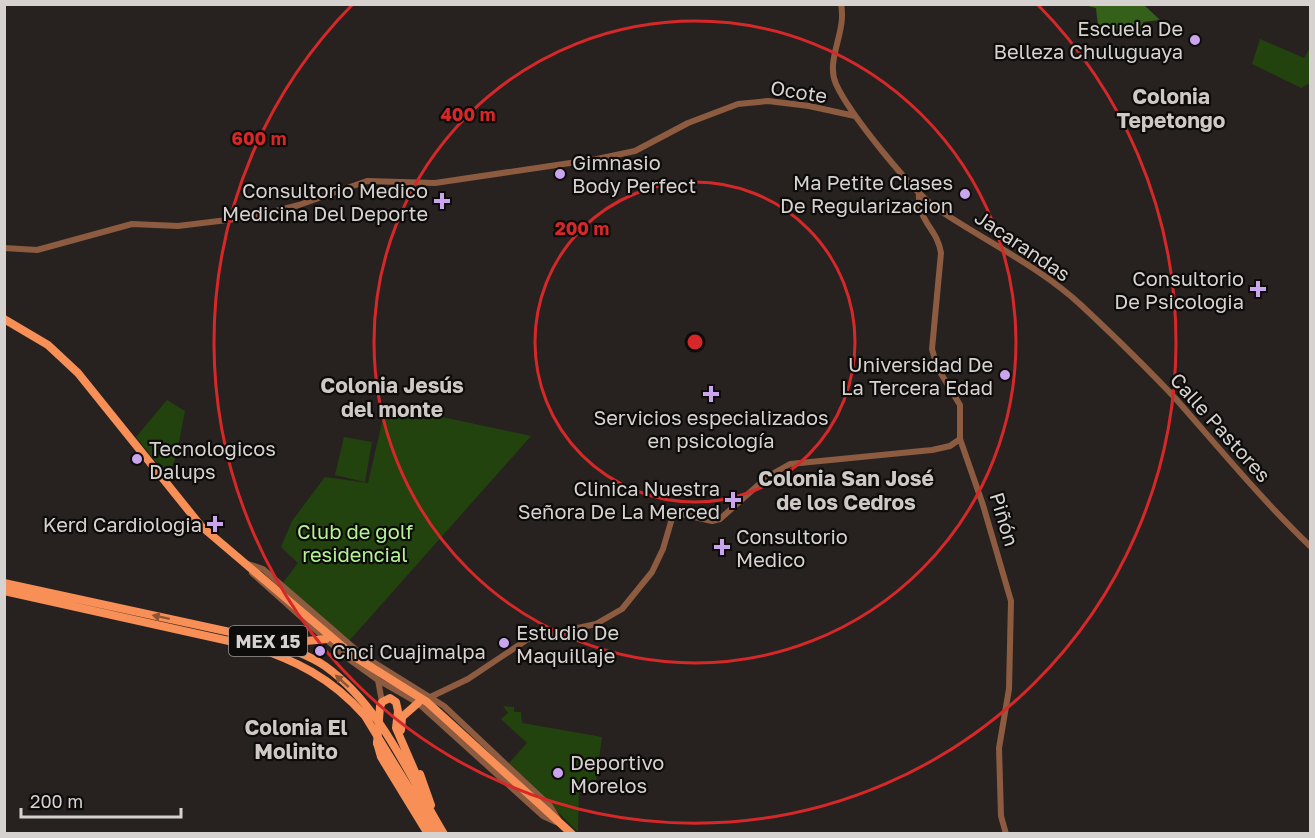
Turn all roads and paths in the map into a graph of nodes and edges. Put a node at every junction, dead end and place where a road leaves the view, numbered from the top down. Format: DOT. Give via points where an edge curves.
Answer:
graph roads {
  1 [pos="841,4"];
  2 [pos="855,116"];
  3 [pos="919,191"];
  4 [pos="4,248"];
  5 [pos="4,319"];
  6 [pos="1106,330"];
  7 [pos="960,439"];
  8 [pos="1311,537"];
  9 [pos="1303,539"];
  10 [pos="1311,546"];
  11 [pos="245,563"];
  12 [pos="4,584"];
  13 [pos="5,591"];
  14 [pos="208,628"];
  15 [pos="326,639"];
  16 [pos="378,680"];
  17 [pos="431,696"];
  18 [pos="392,698"];
  19 [pos="418,703"];
  20 [pos="381,704"];
  21 [pos="469,732"];
  22 [pos="461,740"];
  23 [pos="430,801"];
  24 [pos="433,815"];
  25 [pos="560,823"];
  26 [pos="428,834"];
  27 [pos="437,834"];
  28 [pos="444,834"];
  29 [pos="572,834"];
  30 [pos="1006,834"];
  1 -- 2 [label="street, Jacarandas" via="843,26 834,60 834,78"];
  2 -- 3 [label="street, Jacarandas"];
  2 -- 4 [label="street, Ocote" via="778,102 738,104 688,123 635,151 597,159 435,183 367,181 299,206 252,217 178,226 132,224 37,250"];
  3 -- 6 [label="street, Jacarandas" via="940,211 1045,277"];
  3 -- 7 [label="street, Piñón" via="922,217 941,253 932,350 937,367 960,405"];
  5 -- 11 [label="main road" via="31,333 72,367 190,515"];
  6 -- 9 [label="street, Calle Pastores" via="1171,394 1265,503"];
  7 -- 17 [label="street" via="932,450 790,464 767,477 720,519 673,515 652,572 622,609 596,624 528,639 472,676"];
  7 -- 30 [label="street, Piñón" via="1009,590 1009,689 999,748 1000,816"];
  8 -- 9 [label="street"];
  9 -- 10 [label="street, Calle Pastores"];
  11 -- 15 [label="street" via="268,589"];
  11 -- 17 [label="street" via="263,569 362,654"];
  11 -- 25 [label="main road, bridge" via="355,657 426,702"];
  14 -- 12 [label="main road, MEX 15, one-way"];
  13 -- 27 [label="main road, MEX 15" via="247,645 284,656 317,672 365,716"];
  14 -- 15 [label="main road" via="249,631 296,642"];
  24 -- 14 [label="main road, MEX 15, one-way" via="391,739 344,681 324,665 290,648"];
  15 -- 16 [label="street"];
  16 -- 19 [label="street"];
  16 -- 20 [label="street"];
  17 -- 19 [label="street"];
  17 -- 21 [label="street"];
  18 -- 19 [label="street"];
  18 -- 20 [label="main road"];
  18 -- 23 [label="main road" via="398,707 396,728"];
  19 -- 22 [label="street"];
  19 -- 23 [label="main road" via="405,713 400,726"];
  20 -- 26 [label="main road, bridge" via="377,732 381,757"];
  21 -- 22 [label="street"];
  21 -- 25 [label="street" via="550,806"];
  22 -- 25 [label="street" via="543,816"];
  23 -- 24 [label="main road"];
  24 -- 28 [label="main road, MEX 15"];
  25 -- 29 [label="main road"];
}
